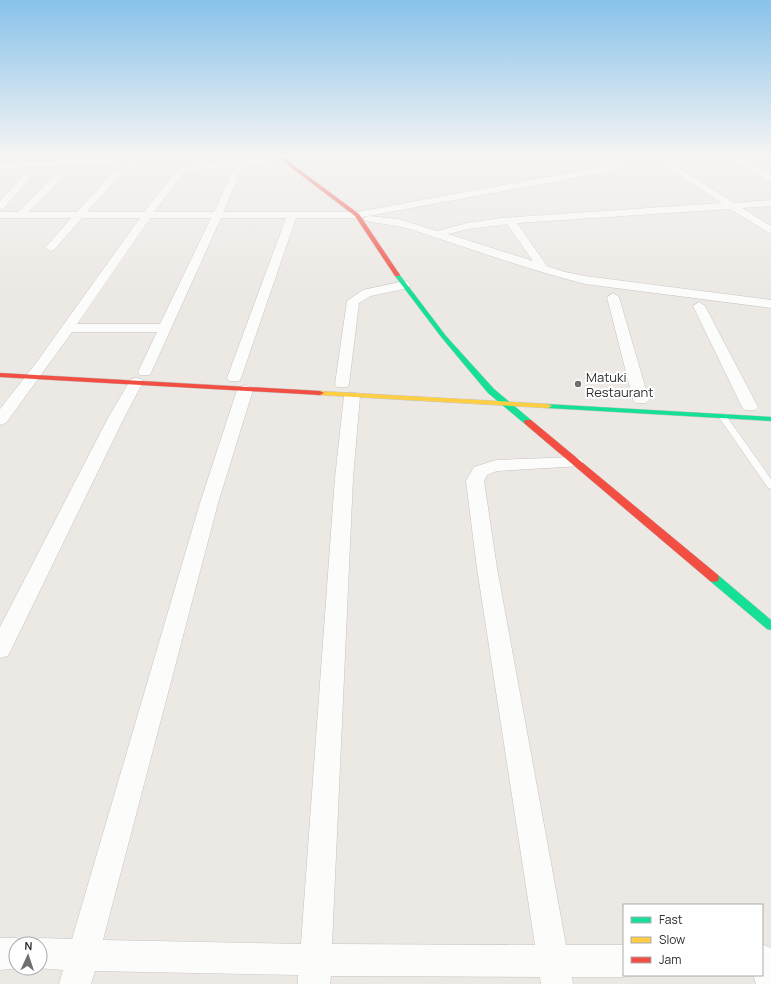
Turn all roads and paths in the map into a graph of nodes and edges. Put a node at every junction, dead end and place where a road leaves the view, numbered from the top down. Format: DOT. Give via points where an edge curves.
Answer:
graph roads {
  1 [pos="34,202"];
  2 [pos="91,202"];
  3 [pos="158,202"];
  4 [pos="223,202"];
  5 [pos="338,202"];
  6 [pos="436,202"];
  7 [pos="728,202"];
  8 [pos="771,203"];
  9 [pos="734,206"];
  10 [pos="22,214"];
  11 [pos="80,214"];
  12 [pos="148,214"];
  13 [pos="218,214"];
  14 [pos="0,215"];
  15 [pos="292,215"];
  16 [pos="358,217"];
  17 [pos="510,221"];
  18 [pos="771,231"];
  19 [pos="438,234"];
  20 [pos="50,248"];
  21 [pos="543,268"];
  22 [pos="404,285"];
  23 [pos="613,298"];
  24 [pos="771,304"];
  25 [pos="699,306"];
  26 [pos="67,328"];
  27 [pos="165,328"];
  28 [pos="39,368"];
  29 [pos="142,374"];
  30 [pos="0,375"];
  31 [pos="237,381"];
  32 [pos="345,387"];
  33 [pos="475,390"];
  34 [pos="491,391"];
  35 [pos="507,392"];
  36 [pos="641,400"];
  37 [pos="507,404"];
  38 [pos="749,407"];
  39 [pos="722,416"];
  40 [pos="0,420"];
  41 [pos="771,420"];
  42 [pos="575,462"];
  43 [pos="771,486"];
  44 [pos="771,626"];
  45 [pos="0,649"];
  46 [pos="84,953"];
  47 [pos="48,954"];
  48 [pos="623,961"];
  49 [pos="315,972"];
  50 [pos="555,973"];
  51 [pos="75,984"];
  1 -- 10 [label="street"];
  2 -- 11 [label="street"];
  3 -- 12 [label="street"];
  4 -- 13 [label="street"];
  5 -- 16 [label="street"];
  6 -- 16 [label="street"];
  7 -- 9 [label="street"];
  8 -- 9 [label="street"];
  9 -- 17 [label="street"];
  9 -- 18 [label="street"];
  10 -- 11 [label="street"];
  10 -- 14 [label="street"];
  11 -- 12 [label="street"];
  11 -- 20 [label="street"];
  12 -- 13 [label="street"];
  12 -- 26 [label="street"];
  13 -- 15 [label="street"];
  13 -- 27 [label="street"];
  15 -- 16 [label="street"];
  15 -- 31 [label="street"];
  16 -- 19 [label="street" via="388,220"];
  16 -- 22 [label="street"];
  17 -- 19 [label="street" via="467,226"];
  17 -- 21 [label="street"];
  19 -- 21 [label="street"];
  21 -- 24 [label="street" via="610,284"];
  22 -- 32 [label="street" via="367,293 353,302"];
  22 -- 34 [label="street" via="444,337"];
  23 -- 36 [label="street"];
  25 -- 38 [label="street"];
  26 -- 27 [label="street"];
  26 -- 28 [label="street"];
  27 -- 29 [label="street"];
  28 -- 29 [label="street"];
  28 -- 30 [label="street"];
  28 -- 40 [label="street"];
  29 -- 31 [label="street"];
  29 -- 45 [label="street" via="116,418"];
  31 -- 32 [label="street"];
  31 -- 46 [label="street" via="209,503"];
  32 -- 37 [label="street"];
  32 -- 49 [label="street" via="344,478"];
  33 -- 34 [label="street"];
  34 -- 35 [label="street"];
  34 -- 37 [label="street"];
  37 -- 39 [label="street"];
  37 -- 42 [label="street"];
  39 -- 41 [label="street"];
  39 -- 43 [label="lane"];
  42 -- 44 [label="street"];
  42 -- 50 [label="street" via="496,466 480,471 475,481 487,568"];
  46 -- 47 [label="street"];
  46 -- 49 [label="street"];
  46 -- 51 [label="street"];
  48 -- 50 [label="street"];
  49 -- 50 [label="street"];
}
